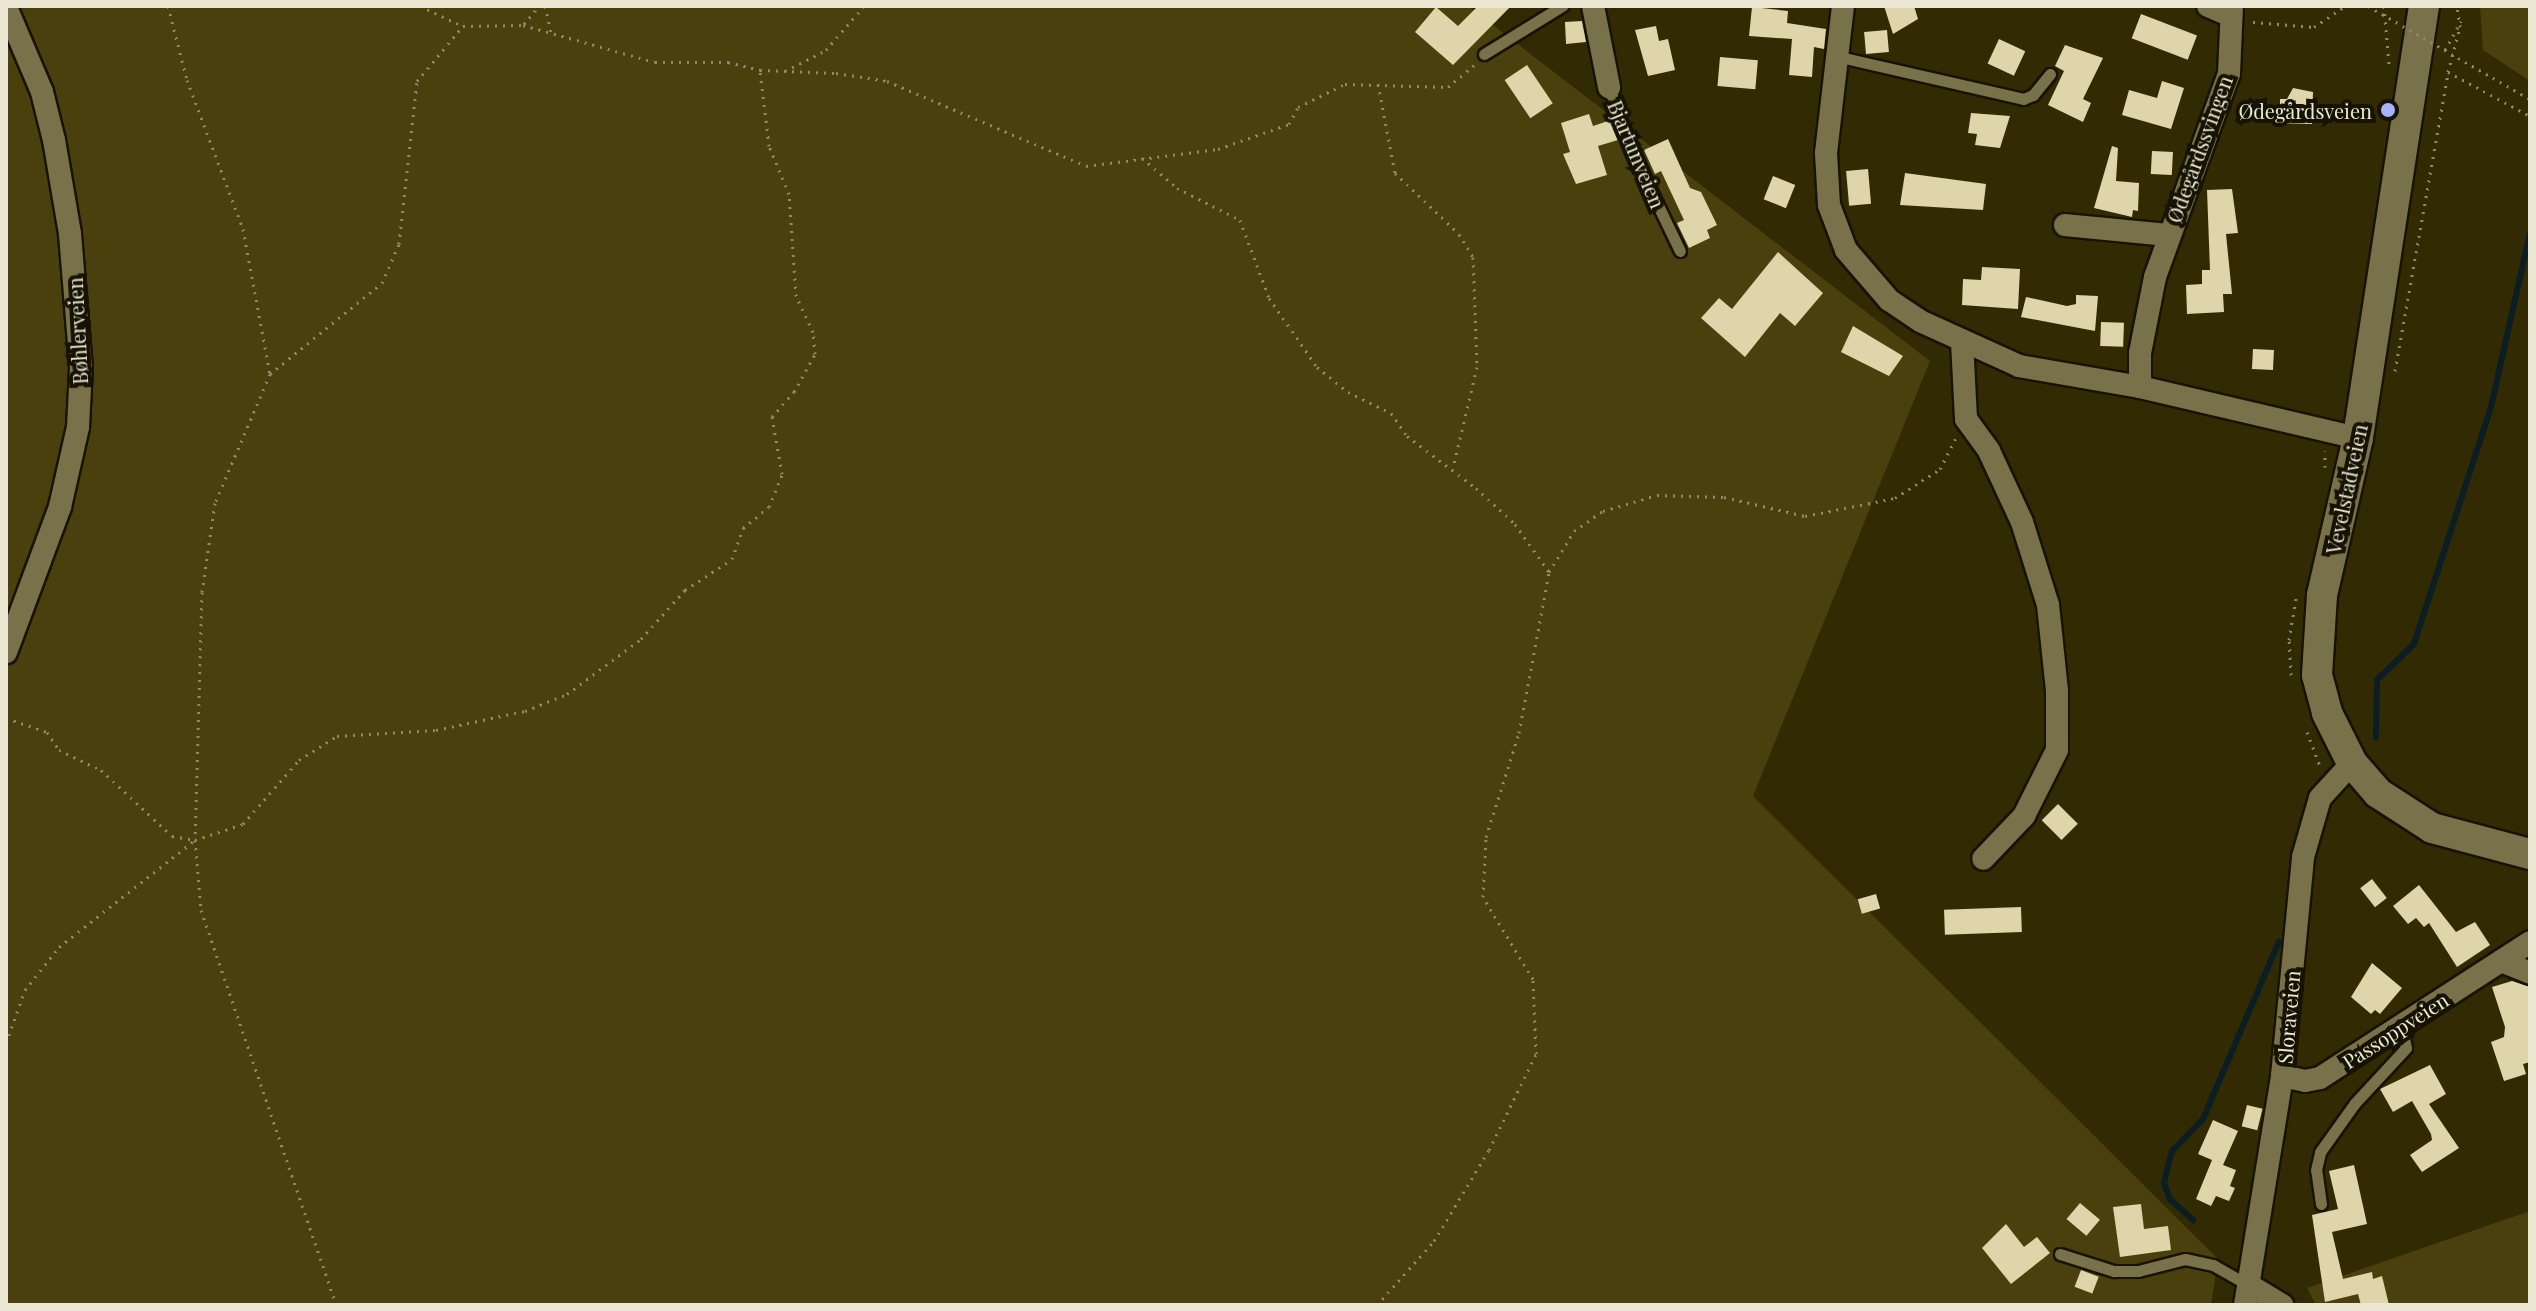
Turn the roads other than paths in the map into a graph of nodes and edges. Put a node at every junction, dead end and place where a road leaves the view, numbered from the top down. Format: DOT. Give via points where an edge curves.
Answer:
graph roads {
  1 [pos="1562,6"];
  2 [pos="1593,6"];
  3 [pos="1843,6"];
  4 [pos="2208,6"];
  5 [pos="2424,6"];
  6 [pos="6,7"];
  7 [pos="2232,11"];
  8 [pos="1484,54"];
  9 [pos="1840,57"];
  10 [pos="2050,74"];
  11 [pos="1609,87"];
  12 [pos="2065,225"];
  13 [pos="2168,235"];
  14 [pos="1680,251"];
  15 [pos="1962,342"];
  16 [pos="2140,387"];
  17 [pos="2358,438"];
  18 [pos="6,652"];
  19 [pos="2352,763"];
  20 [pos="2530,854"];
  21 [pos="1983,859"];
  22 [pos="2530,942"];
  23 [pos="2501,961"];
  24 [pos="2530,973"];
  25 [pos="2402,1027"];
  26 [pos="2282,1076"];
  27 [pos="2321,1204"];
  28 [pos="2060,1254"];
  29 [pos="2247,1295"];
  30 [pos="2282,1305"];
  1 -- 8 [label="lane"];
  2 -- 11 [label="street, Bjartunveien"];
  3 -- 9 [label="street"];
  4 -- 7 [label="street"];
  5 -- 17 [label="main road, Vevelstadveien"];
  6 -- 18 [label="street, Bøhlerveien" via="38,80 54,140 70,234 81,368 76,440 60,507"];
  7 -- 13 [label="street, Ødegårdssvingen" via="2223,95"];
  9 -- 10 [label="lane" via="2023,99"];
  9 -- 15 [label="street" via="1826,153 1836,229 1856,265 1889,300"];
  11 -- 14 [label="lane, Bjartunveien" via="1627,141"];
  12 -- 13 [label="street, Ødegårdssvingen"];
  13 -- 16 [label="street, Ødegårdssvingen" via="2146,315"];
  15 -- 16 [label="street" via="2019,366"];
  15 -- 21 [label="street" via="1966,419 1989,451 2022,522 2048,605 2057,691 2057,750 2024,816"];
  16 -- 17 [label="street"];
  17 -- 19 [label="main road, Vevelstadveien" via="2316,629 2317,675 2327,713"];
  19 -- 20 [label="main road, Vevelstadveien" via="2378,793 2432,828"];
  19 -- 26 [label="street, Sloraveien" via="2320,798 2310,820"];
  22 -- 23 [label="street, Passoppveien"];
  23 -- 24 [label="street"];
  23 -- 25 [label="street, Passoppveien"];
  25 -- 26 [label="street, Passoppveien" via="2320,1078"];
  25 -- 27 [label="lane" via="2406,1048 2347,1112 2320,1152 2316,1170"];
  26 -- 29 [label="street, Sloraveien"];
  28 -- 29 [label="lane" via="2114,1271 2185,1259 2213,1265"];
  29 -- 30 [label="street"];
}
